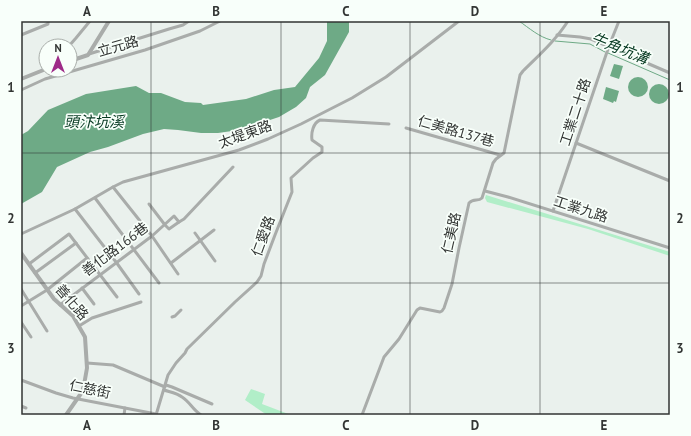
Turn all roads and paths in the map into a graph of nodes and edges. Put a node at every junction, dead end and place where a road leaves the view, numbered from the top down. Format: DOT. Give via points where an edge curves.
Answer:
graph roads {
  1 [pos="48,21"];
  2 [pos="90,21"];
  3 [pos="109,21"];
  4 [pos="189,21"];
  5 [pos="220,21"];
  6 [pos="459,21"];
  7 [pos="568,21"];
  8 [pos="619,21"];
  9 [pos="21,34"];
  10 [pos="556,36"];
  11 [pos="76,38"];
  12 [pos="608,47"];
  13 [pos="88,55"];
  14 [pos="78,58"];
  15 [pos="38,72"];
  16 [pos="670,73"];
  17 [pos="21,79"];
  18 [pos="21,90"];
  19 [pos="389,124"];
  20 [pos="406,128"];
  21 [pos="576,143"];
  22 [pos="500,155"];
  23 [pos="233,167"];
  24 [pos="670,181"];
  25 [pos="113,187"];
  26 [pos="485,191"];
  27 [pos="95,198"];
  28 [pos="149,204"];
  29 [pos="75,209"];
  30 [pos="553,211"];
  31 [pos="180,222"];
  32 [pos="165,225"];
  33 [pos="214,230"];
  34 [pos="195,233"];
  35 [pos="21,234"];
  36 [pos="152,236"];
  37 [pos="200,240"];
  38 [pos="76,243"];
  39 [pos="670,248"];
  40 [pos="134,250"];
  41 [pos="21,253"];
  42 [pos="87,258"];
  43 [pos="216,261"];
  44 [pos="116,262"];
  45 [pos="171,263"];
  46 [pos="29,264"];
  47 [pos="35,272"];
  48 [pos="178,274"];
  49 [pos="100,275"];
  50 [pos="159,283"];
  51 [pos="82,288"];
  52 [pos="21,289"];
  53 [pos="47,290"];
  54 [pos="139,294"];
  55 [pos="116,297"];
  56 [pos="29,301"];
  57 [pos="141,302"];
  58 [pos="94,304"];
  59 [pos="60,305"];
  60 [pos="21,306"];
  61 [pos="181,310"];
  62 [pos="172,316"];
  63 [pos="21,322"];
  64 [pos="79,326"];
  65 [pos="47,331"];
  66 [pos="31,337"];
  67 [pos="87,364"];
  68 [pos="21,380"];
  69 [pos="165,387"];
  70 [pos="77,399"];
  71 [pos="212,404"];
  72 [pos="21,406"];
  73 [pos="26,408"];
  74 [pos="125,408"];
  75 [pos="66,415"];
  76 [pos="124,415"];
  77 [pos="156,415"];
  78 [pos="201,415"];
  79 [pos="362,415"];
  1 -- 9 [label="street" via="48,24"];
  2 -- 11 [label="street"];
  3 -- 13 [label="street"];
  4 -- 13 [label="street"];
  5 -- 18 [label="street, 立元路" via="145,50 45,80"];
  6 -- 25 [label="street, 太堤東路" via="386,77 301,124 239,150 160,171"];
  7 -- 10 [label="street"];
  8 -- 12 [label="street, 工業二十路"];
  10 -- 12 [label="street" via="585,38"];
  10 -- 22 [label="street" via="520,75 504,153"];
  12 -- 16 [label="street"];
  12 -- 21 [label="street, 工業二十路"];
  13 -- 14 [label="street"];
  15 -- 17 [label="street"];
  19 -- 69 [label="street, 仁愛路" via="320,120 314,124 311,138 322,147 322,152 291,178 292,192 261,276 187,349 168,375"];
  20 -- 22 [label="street, 仁美路137巷"];
  21 -- 24 [label="street"];
  21 -- 30 [label="street, 工業二十路"];
  22 -- 26 [label="street" via="493,163"];
  23 -- 31 [label="street"];
  25 -- 27 [label="street, 太堤東路"];
  25 -- 36 [label="street"];
  26 -- 30 [label="street, 工業九路"];
  26 -- 79 [label="street, 仁美路" via="482,199 469,203 452,284 443,310 417,310 384,357"];
  27 -- 29 [label="street, 太堤東路"];
  27 -- 40 [label="street"];
  28 -- 32 [label="street"];
  29 -- 35 [label="street, 太堤東路"];
  29 -- 44 [label="street"];
  30 -- 39 [label="street, 工業九路"];
  31 -- 32 [label="street, 善化路166巷" via="169,229"];
  31 -- 32 [label="street, 善化路166巷" via="174,216"];
  32 -- 36 [label="street, 善化路166巷"];
  33 -- 37 [label="street"];
  34 -- 37 [label="street"];
  36 -- 40 [label="street, 善化路166巷"];
  36 -- 45 [label="street"];
  37 -- 43 [label="street"];
  37 -- 45 [label="street"];
  38 -- 42 [label="street"];
  38 -- 46 [label="street" via="69,234"];
  38 -- 47 [label="street"];
  40 -- 44 [label="street, 善化路166巷"];
  40 -- 50 [label="street"];
  41 -- 46 [label="street, 善化路"];
  42 -- 49 [label="street"];
  42 -- 53 [label="street"];
  44 -- 49 [label="street, 善化路166巷"];
  44 -- 54 [label="street"];
  45 -- 48 [label="street"];
  46 -- 47 [label="street, 善化路"];
  47 -- 53 [label="street, 善化路"];
  49 -- 51 [label="street, 善化路166巷"];
  49 -- 55 [label="street"];
  51 -- 58 [label="street"];
  51 -- 59 [label="street, 善化路166巷"];
  52 -- 56 [label="street"];
  53 -- 56 [label="street"];
  53 -- 59 [label="street, 善化路"];
  56 -- 60 [label="street"];
  56 -- 65 [label="street"];
  57 -- 64 [label="street" via="92,318"];
  59 -- 64 [label="street, 善化路" via="73,316"];
  61 -- 62 [label="street"];
  63 -- 66 [label="street"];
  64 -- 67 [label="street, 善化路" via="85,337"];
  67 -- 69 [label="street" via="113,365"];
  67 -- 70 [label="street, 善化路" via="84,386"];
  68 -- 70 [label="street, 仁慈街"];
  69 -- 71 [label="street" via="172,387"];
  69 -- 77 [label="street, 仁愛路"];
  69 -- 78 [label="street" via="180,395"];
  70 -- 74 [label="street, 仁慈街"];
  70 -- 75 [label="street, 善化路"];
  72 -- 73 [label="street"];
  74 -- 76 [label="street"];
  74 -- 77 [label="street, 仁慈街"];
}
